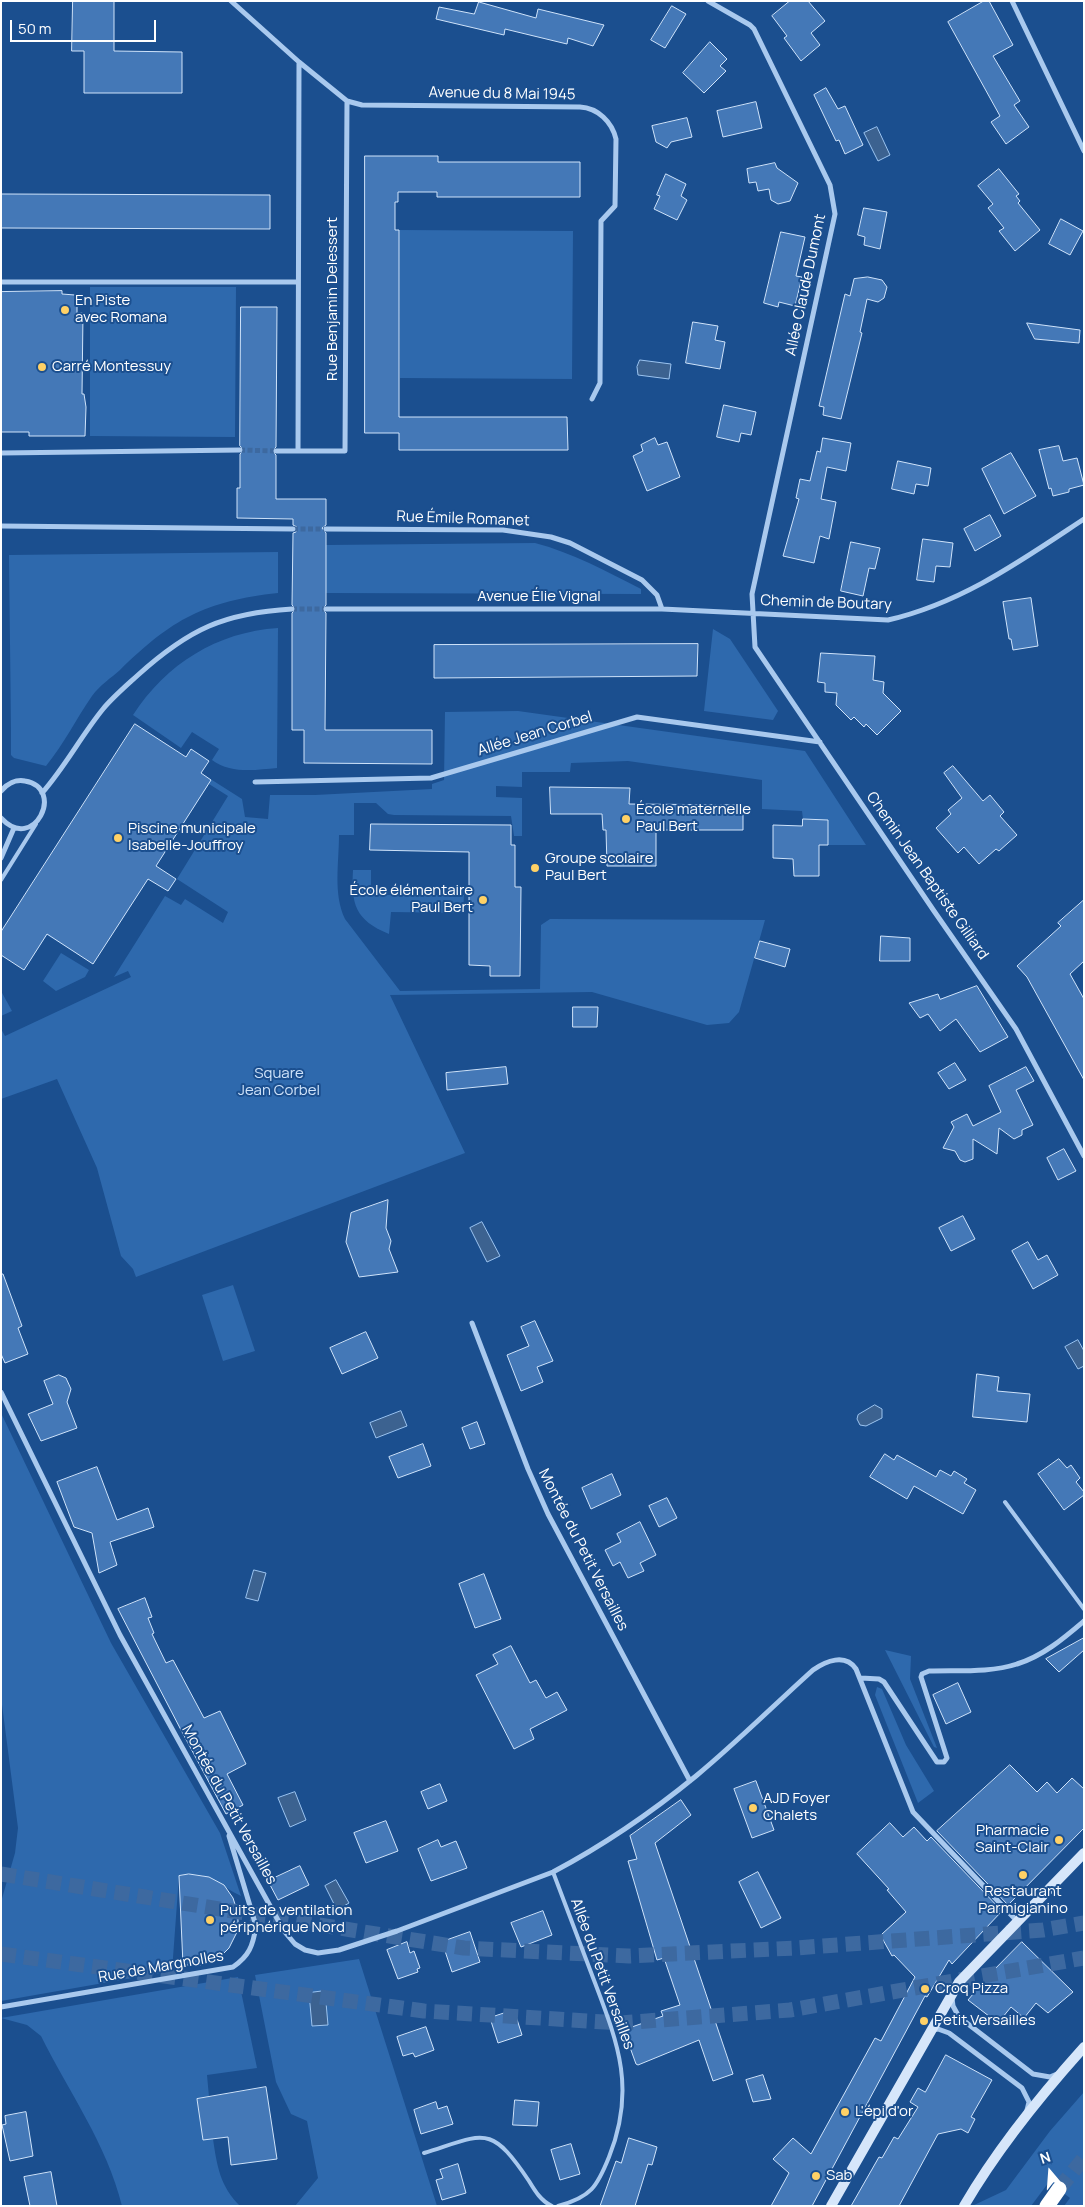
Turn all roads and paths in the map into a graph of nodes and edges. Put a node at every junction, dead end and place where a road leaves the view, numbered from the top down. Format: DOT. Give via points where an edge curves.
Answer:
graph roads {
  1 [pos="231,1"];
  2 [pos="708,1"];
  3 [pos="1012,1"];
  4 [pos="299,62"];
  5 [pos="347,101"];
  6 [pos="1084,150"];
  7 [pos="1,282"];
  8 [pos="298,282"];
  9 [pos="592,399"];
  10 [pos="240,450"];
  11 [pos="276,451"];
  12 [pos="298,451"];
  13 [pos="1,452"];
  14 [pos="1084,519"];
  15 [pos="1,526"];
  16 [pos="293,529"];
  17 [pos="326,529"];
  18 [pos="292,609"];
  19 [pos="662,609"];
  20 [pos="326,610"];
  21 [pos="753,613"];
  22 [pos="820,742"];
  23 [pos="1,781"];
  24 [pos="256,782"];
  25 [pos="3,789"];
  26 [pos="42,793"];
  27 [pos="1,818"];
  28 [pos="36,824"];
  29 [pos="14,828"];
  30 [pos="1,858"];
  31 [pos="1,880"];
  32 [pos="1084,1156"];
  33 [pos="472,1323"];
  34 [pos="1,1392"];
  35 [pos="1005,1502"];
  36 [pos="1084,1609"];
  37 [pos="1084,1620"];
  38 [pos="860,1678"];
  39 [pos="690,1781"];
  40 [pos="226,1826"];
  41 [pos="1084,1853"];
  42 [pos="553,1872"];
  43 [pos="1017,1921"];
  44 [pos="951,1995"];
  45 [pos="1,2008"];
  46 [pos="930,2030"];
  47 [pos="1084,2047"];
  48 [pos="1062,2072"];
  49 [pos="1026,2116"];
  50 [pos="424,2153"];
  51 [pos="1059,2190"];
  52 [pos="552,2206"];
  53 [pos="558,2206"];
  54 [pos="831,2206"];
  55 [pos="964,2206"];
  56 [pos="1047,2206"];
  1 -- 4 [label="street, Avenue du 8 Mai 1945"];
  2 -- 21 [label="street, Allée Claude Dumont" via="754,29 830,185 835,205 752,594"];
  3 -- 6 [label="street"];
  4 -- 5 [label="street, Avenue du 8 Mai 1945"];
  4 -- 8 [label="street"];
  5 -- 9 [label="street, Avenue du 8 Mai 1945" via="362,105 590,108 614,129 615,206 601,221 600,383"];
  5 -- 12 [label="street, Rue Benjamin Delessert" via="345,451"];
  7 -- 8 [label="street"];
  8 -- 12 [label="street"];
  10 -- 13 [label="street"];
  11 -- 12 [label="street, Rue Benjamin Delessert"];
  14 -- 21 [label="street, Chemin de Boutary" via="997,576 910,615 888,620"];
  15 -- 16 [label="street"];
  17 -- 19 [label="street, Rue Émile Romanet" via="503,530 551,537 570,543 642,580 657,595"];
  18 -- 26 [label="street" via="260,611 211,624 162,654 104,708"];
  19 -- 20 [label="street, Avenue Élie Vignal"];
  19 -- 21 [label="street, Avenue Élie Vignal"];
  21 -- 22 [label="street, Chemin Jean Baptiste Gilliard" via="755,647"];
  22 -- 24 [label="street, Allée Jean Corbel" via="637,717 431,778"];
  22 -- 32 [label="street, Chemin Jean Baptiste Gilliard" via="1016,1028"];
  23 -- 25 [label="street"];
  25 -- 26 [label="street" via="10,783 25,781 38,787"];
  26 -- 28 [label="street" via="44,813"];
  27 -- 29 [label="street"];
  28 -- 29 [label="street"];
  28 -- 31 [label="lane"];
  29 -- 30 [label="street"];
  33 -- 39 [label="street, Montée du Petit Versailles" via="548,1514"];
  34 -- 40 [label="street, Montée du Petit Versailles" via="120,1634"];
  35 -- 36 [label="lane"];
  37 -- 38 [label="street" via="1050,1648 1015,1665 922,1674 947,1758 944,1762 937,1762 884,1682"];
  38 -- 39 [label="street, Montée du Petit Versailles" via="852,1664 836,1660 824,1663"];
  38 -- 43 [label="street, Montée du Petit Versailles" via="913,1812"];
  39 -- 42 [label="street, Montée du Petit Versailles" via="604,1844"];
  40 -- 42 [label="street, Montée du Petit Versailles" via="284,1932 295,1944 318,1953 358,1944"];
  40 -- 45 [label="street, Rue de Margnolles" via="256,1926 254,1939 244,1959 233,1967"];
  41 -- 43 [label="main road"];
  42 -- 53 [label="lane, Allée du Petit Versailles" via="614,2033 621,2058 623,2084 620,2125 600,2181 581,2197"];
  43 -- 44 [label="main road" via="959,1982"];
  44 -- 46 [label="main road"];
  44 -- 48 [label="street" via="959,2017 1033,2074 1050,2077"];
  46 -- 49 [label="street" via="950,2033 1022,2088 1029,2102"];
  46 -- 54 [label="main road"];
  47 -- 48 [label="main road"];
  48 -- 49 [label="main road"];
  49 -- 55 [label="main road"];
  50 -- 52 [label="lane" via="478,2137 491,2138 509,2152 538,2194"];
  51 -- 56 [label="highway"];
}
